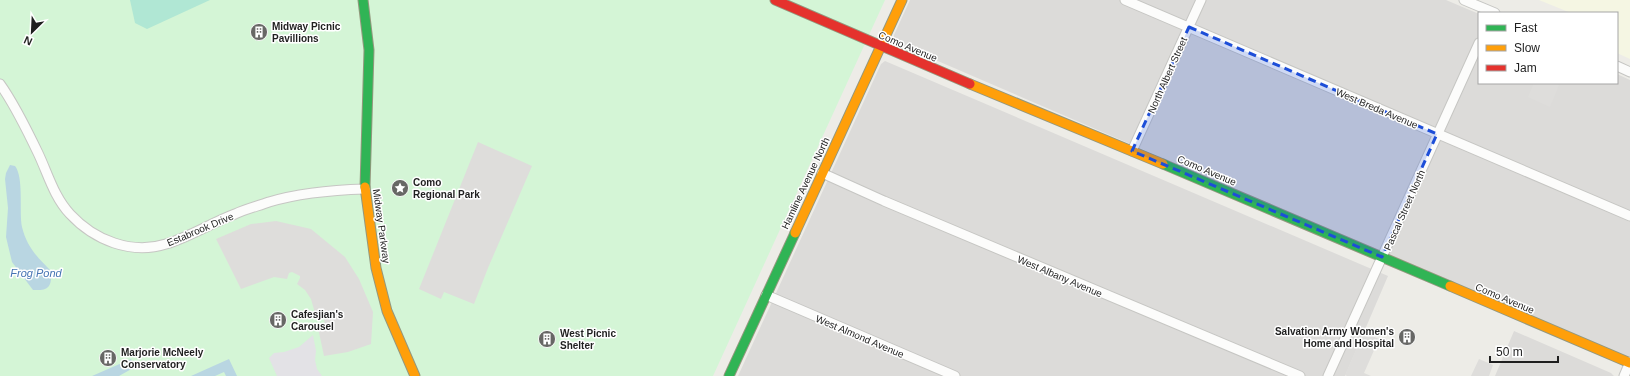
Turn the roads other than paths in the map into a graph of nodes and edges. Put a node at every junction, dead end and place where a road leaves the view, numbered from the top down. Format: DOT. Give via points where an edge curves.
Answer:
graph roads {
  1 [pos="363,0"];
  2 [pos="775,0"];
  3 [pos="902,0"];
  4 [pos="1125,0"];
  5 [pos="1201,0"];
  6 [pos="1464,0"];
  7 [pos="1491,12"];
  8 [pos="1189,27"];
  9 [pos="1478,45"];
  10 [pos="881,46"];
  11 [pos="1618,66"];
  12 [pos="1630,72"];
  13 [pos="0,84"];
  14 [pos="1437,134"];
  15 [pos="1132,150"];
  16 [pos="822,173"];
  17 [pos="365,189"];
  18 [pos="1630,216"];
  19 [pos="1382,257"];
  20 [pos="766,295"];
  21 [pos="1630,363"];
  22 [pos="415,376"];
  23 [pos="729,376"];
  24 [pos="955,376"];
  25 [pos="1300,376"];
  26 [pos="1328,376"];
  27 [pos="1624,376"];
  1 -- 17 [label="main road, Midway Parkway" via="369,50"];
  2 -- 10 [label="main road, Como Avenue"];
  3 -- 10 [label="main road, Hamline Avenue North"];
  4 -- 8 [label="street, West Breda Avenue"];
  5 -- 8 [label="street, North Albert Street"];
  6 -- 7 [label="street"];
  8 -- 14 [label="street, West Breda Avenue"];
  8 -- 15 [label="street, North Albert Street"];
  9 -- 14 [label="street, Pascal Street North"];
  10 -- 15 [label="main road, Como Avenue"];
  10 -- 16 [label="main road, Hamline Avenue North"];
  11 -- 12 [label="street"];
  13 -- 17 [label="street, Estabrook Drive" via="69,214 87,230 112,243 156,247 234,214 271,202 306,194"];
  14 -- 18 [label="street, West Breda Avenue"];
  14 -- 19 [label="street, Pascal Street North"];
  15 -- 19 [label="main road, Como Avenue"];
  16 -- 20 [label="main road, Hamline Avenue North"];
  16 -- 25 [label="street, West Albany Avenue"];
  17 -- 22 [label="main road, Midway Parkway" via="376,268 387,311"];
  19 -- 21 [label="main road, Como Avenue"];
  19 -- 26 [label="street, Pascal Street North"];
  20 -- 23 [label="main road, Hamline Avenue North"];
  20 -- 24 [label="street, West Almond Avenue"];
  21 -- 27 [label="street"];
}
